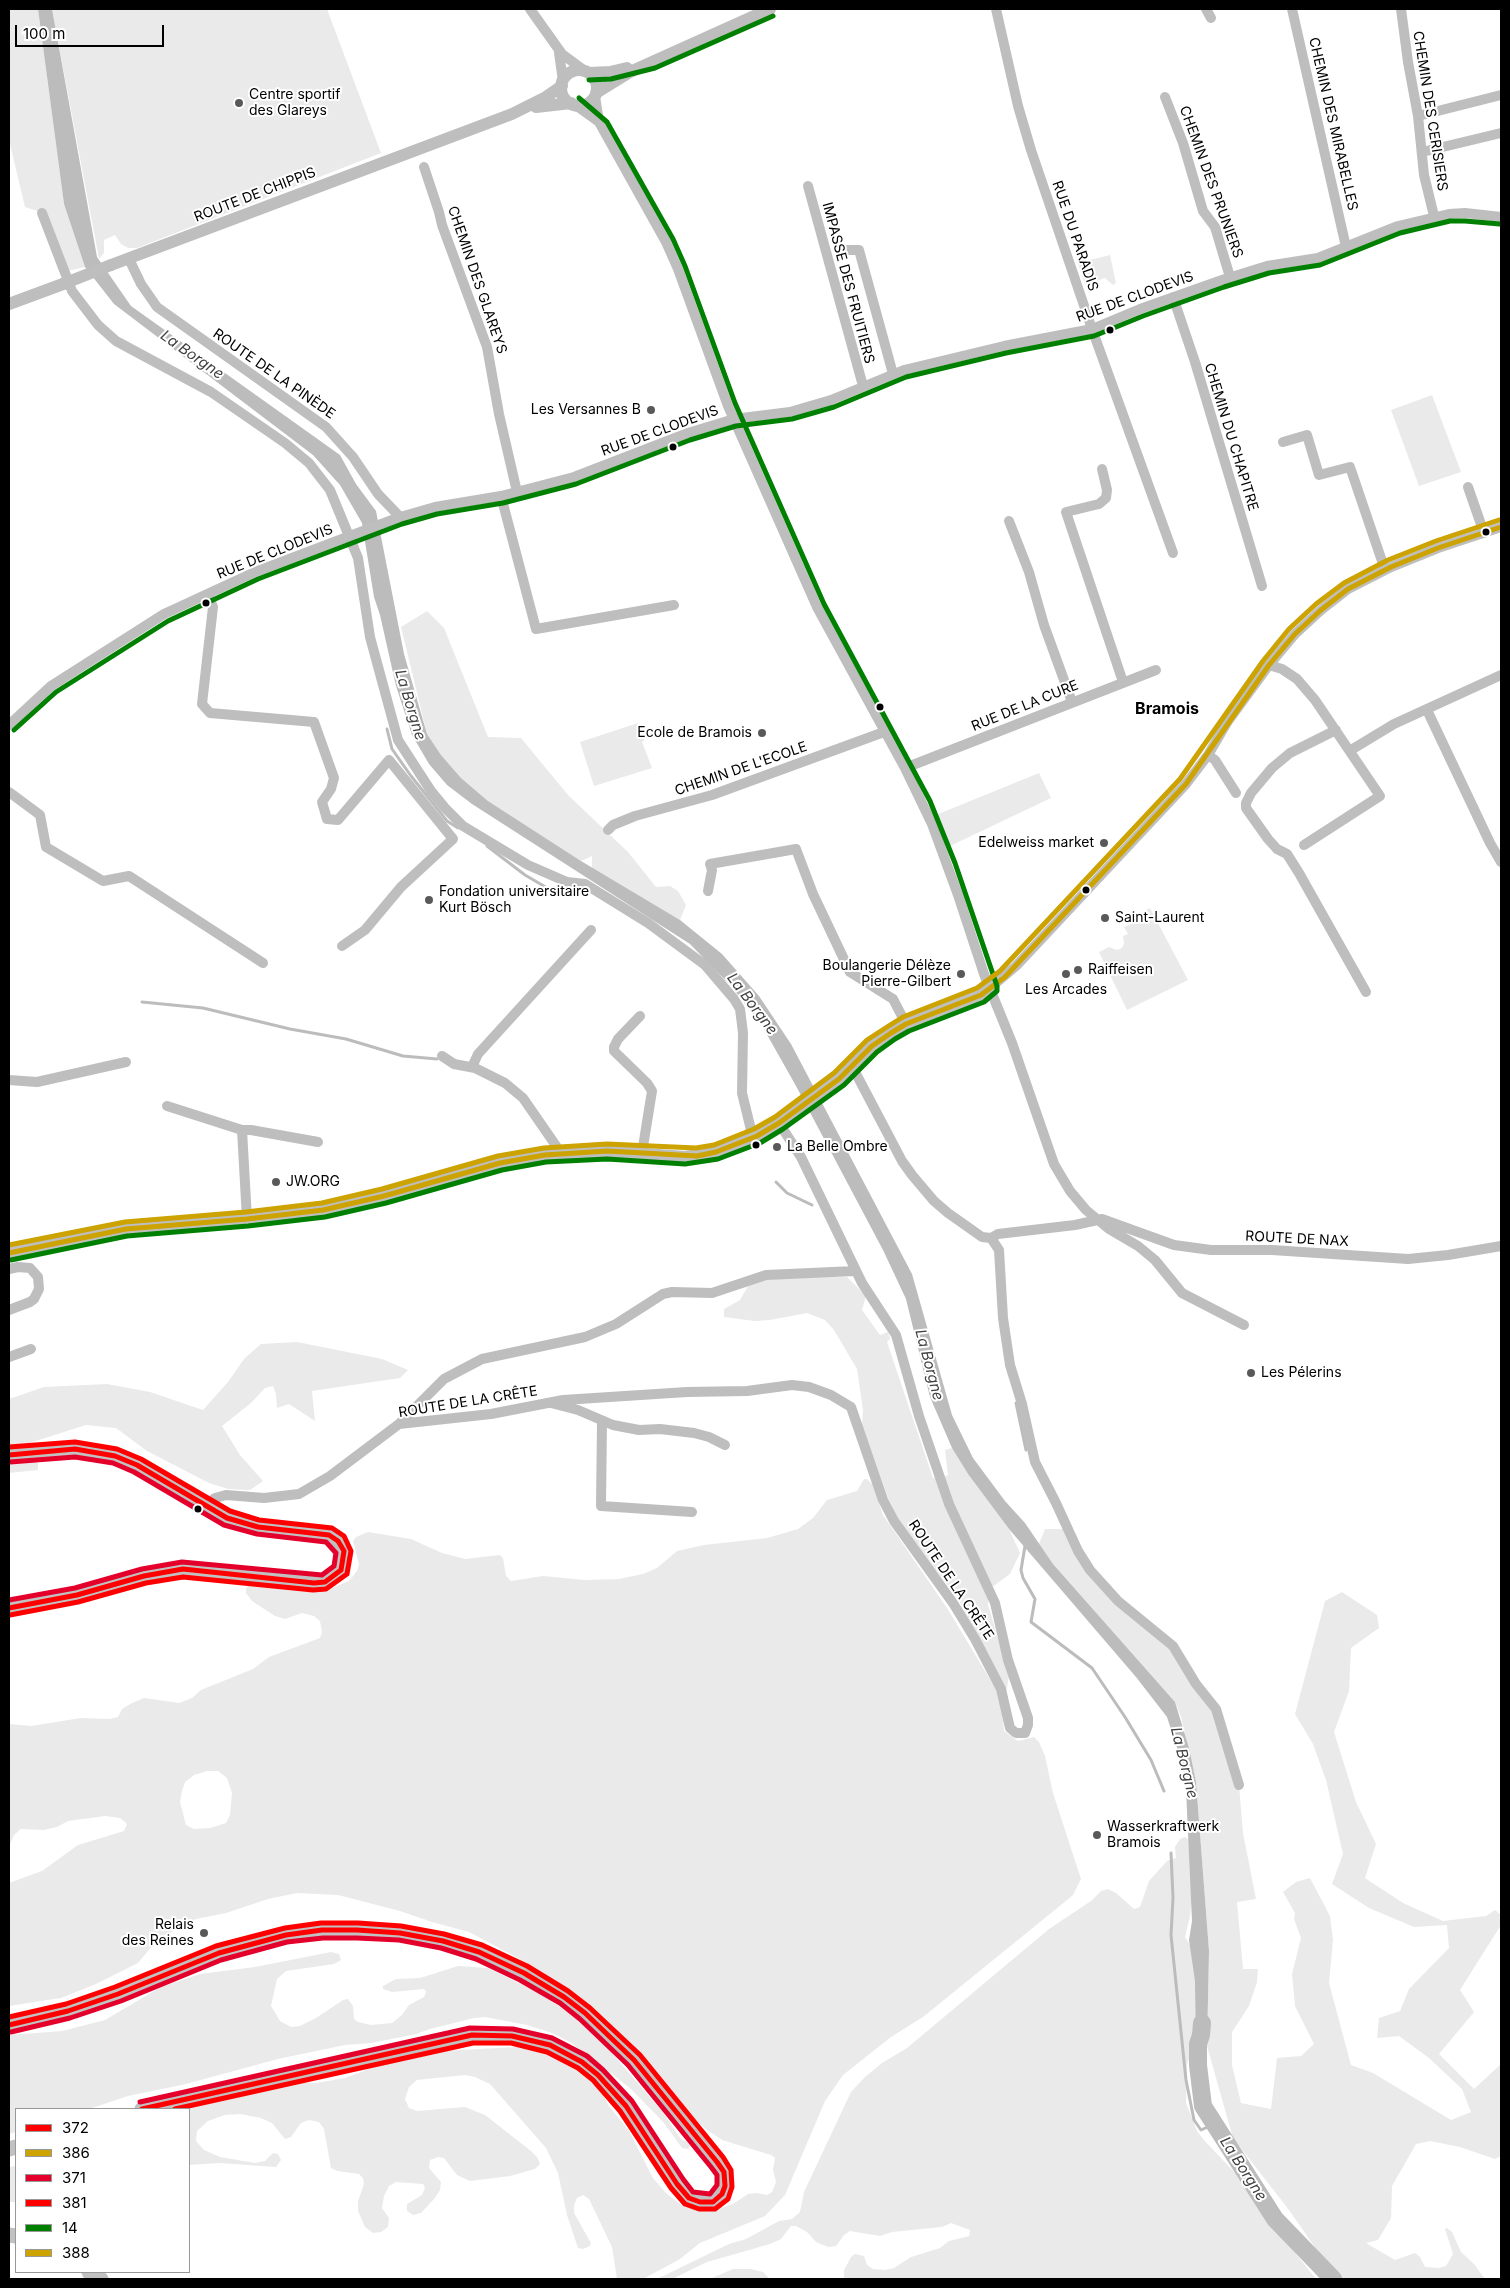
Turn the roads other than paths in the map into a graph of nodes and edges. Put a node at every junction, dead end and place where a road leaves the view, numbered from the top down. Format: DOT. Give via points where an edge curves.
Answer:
graph roads {
  1 [pos="530,9"];
  2 [pos="770,9"];
  3 [pos="996,9"];
  4 [pos="1292,9"];
  5 [pos="1401,9"];
  6 [pos="557,47"];
  7 [pos="653,61"];
  8 [pos="587,72"];
  9 [pos="563,84"];
  10 [pos="596,94"];
  11 [pos="1501,95"];
  12 [pos="1165,96"];
  13 [pos="573,104"];
  14 [pos="512,114"];
  15 [pos="1418,116"];
  16 [pos="599,122"];
  17 [pos="1501,133"];
  18 [pos="1422,152"];
  19 [pos="424,167"];
  20 [pos="808,186"];
  21 [pos="42,213"];
  22 [pos="1434,216"];
  23 [pos="1501,217"];
  24 [pos="1346,247"];
  25 [pos="846,250"];
  26 [pos="129,259"];
  27 [pos="1230,277"];
  28 [pos="1173,297"];
  29 [pos="9,304"];
  30 [pos="1092,329"];
  31 [pos="893,374"];
  32 [pos="863,386"];
  33 [pos="734,419"];
  34 [pos="1282,442"];
  35 [pos="1102,469"];
  36 [pos="1468,487"];
  37 [pos="517,492"];
  38 [pos="501,496"];
  39 [pos="400,516"];
  40 [pos="1009,521"];
  41 [pos="1501,527"];
  42 [pos="1484,533"];
  43 [pos="351,536"];
  44 [pos="1173,553"];
  45 [pos="1385,570"];
  46 [pos="1262,586"];
  47 [pos="208,594"];
  48 [pos="674,605"];
  49 [pos="1269,665"];
  50 [pos="1156,670"];
  51 [pos="1501,675"];
  52 [pos="1122,682"];
  53 [pos="1072,702"];
  54 [pos="1427,710"];
  55 [pos="9,725"];
  56 [pos="1336,730"];
  57 [pos="884,732"];
  58 [pos="1351,750"];
  59 [pos="1208,755"];
  60 [pos="905,768"];
  61 [pos="9,792"];
  62 [pos="1246,803"];
  63 [pos="608,830"];
  64 [pos="1304,845"];
  65 [pos="1501,862"];
  66 [pos="708,891"];
  67 [pos="591,930"];
  68 [pos="342,946"];
  69 [pos="262,964"];
  70 [pos="990,988"];
  71 [pos="1366,992"];
  72 [pos="640,1016"];
  73 [pos="906,1024"];
  74 [pos="442,1056"];
  75 [pos="126,1062"];
  76 [pos="852,1066"];
  77 [pos="472,1067"];
  78 [pos="9,1080"];
  79 [pos="167,1106"];
  80 [pos="779,1123"];
  81 [pos="242,1130"];
  82 [pos="753,1138"];
  83 [pos="318,1142"];
  84 [pos="561,1153"];
  85 [pos="642,1153"];
  86 [pos="247,1219"];
  87 [pos="1096,1219"];
  88 [pos="991,1238"];
  89 [pos="1501,1246"];
  90 [pos="9,1253"];
  91 [pos="9,1269"];
  92 [pos="855,1270"];
  93 [pos="9,1310"];
  94 [pos="1244,1325"];
  95 [pos="31,1349"];
  96 [pos="9,1357"];
  97 [pos="550,1403"];
  98 [pos="602,1421"];
  99 [pos="399,1424"];
  100 [pos="725,1445"];
  101 [pos="9,1455"];
  102 [pos="204,1506"];
  103 [pos="692,1512"];
  104 [pos="9,1608"];
  105 [pos="1238,1785"];
  106 [pos="9,2025"];
  107 [pos="146,2108"];
  1 -- 6 [label="street"];
  2 -- 7 [label="street, ROUTE DE CHIPPIS"];
  3 -- 30 [label="street, RUE DU PARADIS" via="1018,106"];
  4 -- 24 [label="street, CHEMIN DES MIRABELLES"];
  5 -- 15 [label="street, CHEMIN DES CERISIERS"];
  6 -- 8 [label="street" via="567,59"];
  6 -- 9 [label="street"];
  7 -- 8 [label="street, ROUTE DE CHIPPIS" via="610,72"];
  7 -- 10 [label="street, ROUTE DE CHIPPIS" via="616,79"];
  8 -- 9 [label="street, ROUTE DE CHIPPIS" via="572,72"];
  8 -- 10 [label="street" via="596,82"];
  9 -- 13 [label="street" via="563,94"];
  9 -- 14 [label="street, ROUTE DE CHIPPIS" via="546,97"];
  10 -- 13 [label="street, ROUTE DE CHIPPIS" via="587,104"];
  10 -- 16 [label="street"];
  11 -- 15 [label="street"];
  12 -- 27 [label="street, CHEMIN DES PRUNIERS" via="1204,211 1215,227"];
  13 -- 14 [label="street, ROUTE DE CHIPPIS" via="541,106"];
  13 -- 16 [label="street"];
  14 -- 26 [label="street, ROUTE DE CHIPPIS"];
  15 -- 18 [label="street, CHEMIN DES CERISIERS"];
  16 -- 33 [label="street" via="666,242"];
  17 -- 18 [label="street"];
  18 -- 22 [label="street, CHEMIN DES CERISIERS"];
  19 -- 37 [label="street, CHEMIN DES GLAREYS" via="487,346 498,414"];
  20 -- 32 [label="street, IMPASSE DES FRUITIERS"];
  21 -- 43 [label="street" via="72,291 98,325 116,341 211,392 309,463 330,490"];
  22 -- 23 [label="street, RUE DE CLODEVIS" via="1465,213"];
  22 -- 24 [label="street, RUE DE CLODEVIS" via="1398,226"];
  24 -- 27 [label="street, RUE DE CLODEVIS" via="1318,258 1267,266"];
  25 -- 31 [label="street" via="859,250"];
  26 -- 29 [label="street, ROUTE DE CHIPPIS, bridge"];
  26 -- 39 [label="street, ROUTE DE LA PINÈDE" via="157,307 326,427 353,456 378,494"];
  27 -- 28 [label="street, RUE DE CLODEVIS"];
  28 -- 30 [label="street, RUE DE CLODEVIS"];
  28 -- 46 [label="street, CHEMIN DU CHAPITRE"];
  30 -- 31 [label="street, RUE DE CLODEVIS" via="1004,346"];
  30 -- 44 [label="street, RUE DU PARADIS"];
  31 -- 32 [label="street, RUE DE CLODEVIS"];
  32 -- 33 [label="street, RUE DE CLODEVIS" via="790,412"];
  33 -- 37 [label="street, RUE DE CLODEVIS" via="688,433 574,477"];
  33 -- 57 [label="street" via="817,607"];
  34 -- 45 [label="street" via="1307,435 1319,475 1350,467"];
  35 -- 52 [label="street" via="1106,498 1099,504 1066,512"];
  36 -- 42 [label="street"];
  37 -- 38 [label="street, RUE DE CLODEVIS"];
  38 -- 39 [label="street, RUE DE CLODEVIS"];
  38 -- 48 [label="street" via="536,629"];
  39 -- 43 [label="street, RUE DE CLODEVIS"];
  40 -- 53 [label="street"];
  41 -- 42 [label="street"];
  42 -- 45 [label="street"];
  43 -- 47 [label="street, RUE DE CLODEVIS" via="255,572"];
  43 -- 82 [label="street" via="358,558 370,637 391,719 398,740 431,791 463,826 528,865 567,882 585,884 648,923 705,966 740,1009 742,1093"];
  45 -- 49 [label="street" via="1348,589 1321,610"];
  47 -- 55 [label="street, RUE DE CLODEVIS" via="138,629 59,681"];
  47 -- 68 [label="street" via="213,607 202,704 210,713 314,722 334,778 322,802 327,819 338,820 388,760 453,839 401,887 365,930"];
  49 -- 56 [label="street" via="1297,679"];
  49 -- 59 [label="street" via="1228,721"];
  50 -- 52 [label="street, RUE DE LA CURE"];
  51 -- 54 [label="street"];
  52 -- 53 [label="street, RUE DE LA CURE"];
  53 -- 60 [label="street, RUE DE LA CURE"];
  54 -- 58 [label="street" via="1394,724"];
  54 -- 65 [label="street"];
  56 -- 58 [label="street"];
  56 -- 62 [label="street" via="1290,753 1266,775"];
  57 -- 60 [label="street"];
  57 -- 63 [label="street, CHEMIN DE L'ECOLE" via="712,795 635,816"];
  58 -- 64 [label="street" via="1380,796"];
  59 -- 62 [label="street" via="1216,760 1236,794"];
  59 -- 70 [label="street" via="1186,784 1106,871 1016,966"];
  60 -- 70 [label="street" via="948,865"];
  61 -- 69 [label="street" via="40,815 46,847 104,881 129,876"];
  62 -- 71 [label="street" via="1246,808 1268,839 1287,854"];
  66 -- 73 [label="street" via="710,864 796,849 850,972 893,999"];
  67 -- 77 [label="street" via="478,1054"];
  70 -- 73 [label="street" via="981,995"];
  70 -- 87 [label="street" via="1054,1164 1070,1191"];
  72 -- 85 [label="street" via="618,1039 614,1051 652,1091"];
  73 -- 76 [label="street" via="872,1046"];
  74 -- 77 [label="street" via="454,1064"];
  75 -- 78 [label="street" via="37,1082"];
  76 -- 80 [label="street"];
  76 -- 88 [label="street" via="912,1175 948,1213 982,1237"];
  77 -- 84 [label="street" via="505,1083 523,1098"];
  79 -- 81 [label="street"];
  80 -- 82 [label="street"];
  80 -- 92 [label="street, ROUTE DE LA CRÊTE" via="802,1157"];
  81 -- 83 [label="street"];
  81 -- 86 [label="street"];
  82 -- 85 [label="street" via="697,1156"];
  84 -- 85 [label="street"];
  84 -- 86 [label="street" via="500,1163 336,1208"];
  86 -- 90 [label="street" via="126,1229"];
  87 -- 88 [label="street" via="1075,1226 998,1234"];
  87 -- 89 [label="street, ROUTE DE NAX" via="1111,1221 1174,1245 1211,1250 1272,1250 1401,1259"];
  87 -- 94 [label="street" via="1155,1260 1182,1293"];
  88 -- 105 [label="street" via="999,1250 1002,1318 1010,1365 1035,1462 1090,1570 1118,1601 1174,1646 1196,1684 1216,1709"];
  91 -- 93 [label="street" via="18,1266 30,1268 38,1277 39,1289 34,1299"];
  92 -- 97 [label="street, ROUTE DE LA CRÊTE" via="896,1335 946,1497 995,1603 1008,1660 1028,1718 1027,1730 1022,1734 1010,1728 1001,1689 975,1639 894,1521 883,1500 854,1412 847,1404 820,1390 792,1385 747,1391 687,1392"];
  92 -- 99 [label="street" via="766,1275 712,1293 663,1294 616,1324 585,1337 482,1359 444,1379"];
  95 -- 96 [label="street"];
  97 -- 98 [label="street, ROUTE DE LA CRÊTE" via="578,1410"];
  97 -- 99 [label="street, ROUTE DE LA CRÊTE"];
  98 -- 100 [label="street, ROUTE DE LA CRÊTE" via="639,1430 694,1433"];
  98 -- 103 [label="street" via="601,1506"];
  99 -- 102 [label="street, ROUTE DE LA CRÊTE" via="330,1476 299,1494 264,1498 226,1495"];
  101 -- 102 [label="main road" via="75,1449 115,1456 137,1465"];
  102 -- 104 [label="main road" via="244,1524 329,1535 344,1551 341,1570 325,1582 314,1583 183,1569"];
  106 -- 107 [label="main road" via="84,2006 191,1963 258,1941 322,1930 400,1933 444,1941 524,1972 585,2013 634,2060 722,2168 726,2181 722,2194 710,2203 690,2198 677,2184 626,2106 598,2075 582,2062 550,2045 512,2036 472,2035"];
}
